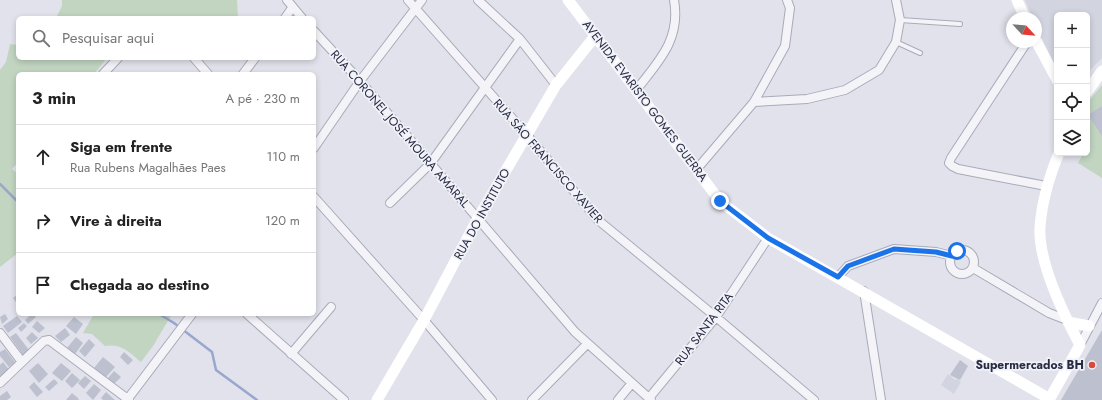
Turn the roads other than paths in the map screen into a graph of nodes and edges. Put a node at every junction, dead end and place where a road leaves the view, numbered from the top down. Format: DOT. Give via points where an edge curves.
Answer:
graph roads {
  1 [pos="288,0"];
  2 [pos="408,0"];
  3 [pos="422,0"];
  4 [pos="478,0"];
  5 [pos="568,0"];
  6 [pos="674,0"];
  7 [pos="787,0"];
  8 [pos="896,0"];
  9 [pos="1017,0"];
  10 [pos="292,8"];
  11 [pos="415,8"];
  12 [pos="1022,12"];
  13 [pos="286,16"];
  14 [pos="300,16"];
  15 [pos="900,20"];
  16 [pos="960,24"];
  17 [pos="316,33"];
  18 [pos="596,35"];
  19 [pos="520,39"];
  20 [pos="896,42"];
  21 [pos="1023,48"];
  22 [pos="1040,48"];
  23 [pos="920,53"];
  24 [pos="116,60"];
  25 [pos="196,60"];
  26 [pos="254,60"];
  27 [pos="1102,71"];
  28 [pos="104,72"];
  29 [pos="206,72"];
  30 [pos="244,72"];
  31 [pos="1054,74"];
  32 [pos="360,81"];
  33 [pos="556,84"];
  34 [pos="483,88"];
  35 [pos="1090,88"];
  36 [pos="636,89"];
  37 [pos="754,102"];
  38 [pos="526,135"];
  39 [pos="316,145"];
  40 [pos="1058,156"];
  41 [pos="430,164"];
  42 [pos="696,170"];
  43 [pos="1046,186"];
  44 [pos="316,199"];
  45 [pos="390,202"];
  46 [pos="478,218"];
  47 [pos="768,238"];
  48 [pos="952,256"];
  49 [pos="973,268"];
  50 [pos="838,277"];
  51 [pos="864,291"];
  52 [pos="1102,303"];
  53 [pos="332,307"];
  54 [pos="191,316"];
  55 [pos="249,316"];
  56 [pos="716,317"];
  57 [pos="424,320"];
  58 [pos="1067,321"];
  59 [pos="1089,326"];
  60 [pos="0,332"];
  61 [pos="587,344"];
  62 [pos="1080,345"];
  63 [pos="291,354"];
  64 [pos="1071,361"];
  65 [pos="22,362"];
  66 [pos="0,383"];
  67 [pos="632,383"];
  68 [pos="650,399"];
  69 [pos="1050,399"];
  70 [pos="128,400"];
  71 [pos="344,400"];
  72 [pos="377,400"];
  73 [pos="492,400"];
  74 [pos="532,400"];
  75 [pos="618,400"];
  76 [pos="814,400"];
  77 [pos="881,400"];
  1 -- 10 [label="street"];
  2 -- 11 [label="street, RUA SÃO FRANCISCO XAVIER"];
  3 -- 11 [label="street"];
  4 -- 19 [label="street"];
  5 -- 18 [label="main road, AVENIDA EVARISTO GOMES GUERRA"];
  6 -- 36 [label="street" via="676,9 673,36 665,54"];
  7 -- 37 [label="street" via="790,8 785,46"];
  8 -- 15 [label="street"];
  9 -- 12 [label="main road"];
  10 -- 13 [label="street"];
  10 -- 14 [label="street"];
  11 -- 32 [label="street"];
  11 -- 34 [label="street, RUA SÃO FRANCISCO XAVIER"];
  15 -- 16 [label="lane"];
  15 -- 20 [label="street"];
  17 -- 32 [label="street, RUA CORONEL JOSÉ MOURA AMARAL"];
  18 -- 33 [label="main road, RUA DO INSTITUTO"];
  18 -- 36 [label="main road, AVENIDA EVARISTO GOMES GUERRA"];
  19 -- 33 [label="street"];
  19 -- 34 [label="street"];
  20 -- 23 [label="lane"];
  20 -- 37 [label="street" via="879,70 845,90 807,99"];
  21 -- 43 [label="street" via="950,163 958,169"];
  22 -- 31 [label="main road"];
  24 -- 28 [label="street"];
  25 -- 29 [label="street"];
  26 -- 30 [label="street"];
  27 -- 35 [label="main road"];
  32 -- 39 [label="street"];
  32 -- 41 [label="street, RUA CORONEL JOSÉ MOURA AMARAL"];
  33 -- 38 [label="main road, RUA DO INSTITUTO"];
  34 -- 38 [label="street, RUA SÃO FRANCISCO XAVIER"];
  34 -- 41 [label="street"];
  36 -- 42 [label="main road, AVENIDA EVARISTO GOMES GUERRA"];
  37 -- 42 [label="street"];
  38 -- 46 [label="main road, RUA DO INSTITUTO"];
  38 -- 56 [label="street, RUA SÃO FRANCISCO XAVIER" via="598,220"];
  40 -- 43 [label="main road"];
  41 -- 45 [label="street"];
  41 -- 46 [label="street, RUA CORONEL JOSÉ MOURA AMARAL"];
  42 -- 47 [label="main road, AVENIDA EVARISTO GOMES GUERRA" via="720,201"];
  43 -- 58 [label="main road" via="1040,228 1046,268"];
  44 -- 57 [label="street"];
  46 -- 57 [label="main road, RUA DO INSTITUTO"];
  46 -- 61 [label="street, RUA CORONEL JOSÉ MOURA AMARAL"];
  47 -- 50 [label="main road, AVENIDA EVARISTO GOMES GUERRA"];
  47 -- 56 [label="street, RUA SANTA RITA"];
  48 -- 49 [label="street" via="952,267 957,272 967,273"];
  48 -- 49 [label="street" via="957,251 968,252 973,257"];
  48 -- 50 [label="street" via="936,252 894,249 848,266"];
  49 -- 58 [label="street"];
  50 -- 51 [label="main road, AVENIDA EVARISTO GOMES GUERRA"];
  51 -- 69 [label="main road, AVENIDA EVARISTO GOMES GUERRA"];
  51 -- 77 [label="street"];
  52 -- 59 [label="street"];
  53 -- 63 [label="street"];
  54 -- 70 [label="street"];
  55 -- 63 [label="street"];
  56 -- 68 [label="street, RUA SANTA RITA"];
  56 -- 76 [label="street, RUA SÃO FRANCISCO XAVIER"];
  57 -- 72 [label="main road, RUA DO INSTITUTO"];
  57 -- 73 [label="street"];
  58 -- 59 [label="main road"];
  58 -- 62 [label="main road"];
  58 -- 64 [label="main road"];
  59 -- 62 [label="street"];
  60 -- 65 [label="street"];
  61 -- 67 [label="street, RUA CORONEL JOSÉ MOURA AMARAL"];
  61 -- 74 [label="street"];
  62 -- 64 [label="main road"];
  63 -- 71 [label="street"];
  64 -- 69 [label="main road"];
  65 -- 66 [label="street"];
  65 -- 70 [label="street" via="44,340 51,341"];
  67 -- 68 [label="street, RUA CORONEL JOSÉ MOURA AMARAL"];
  67 -- 75 [label="street"];
}
